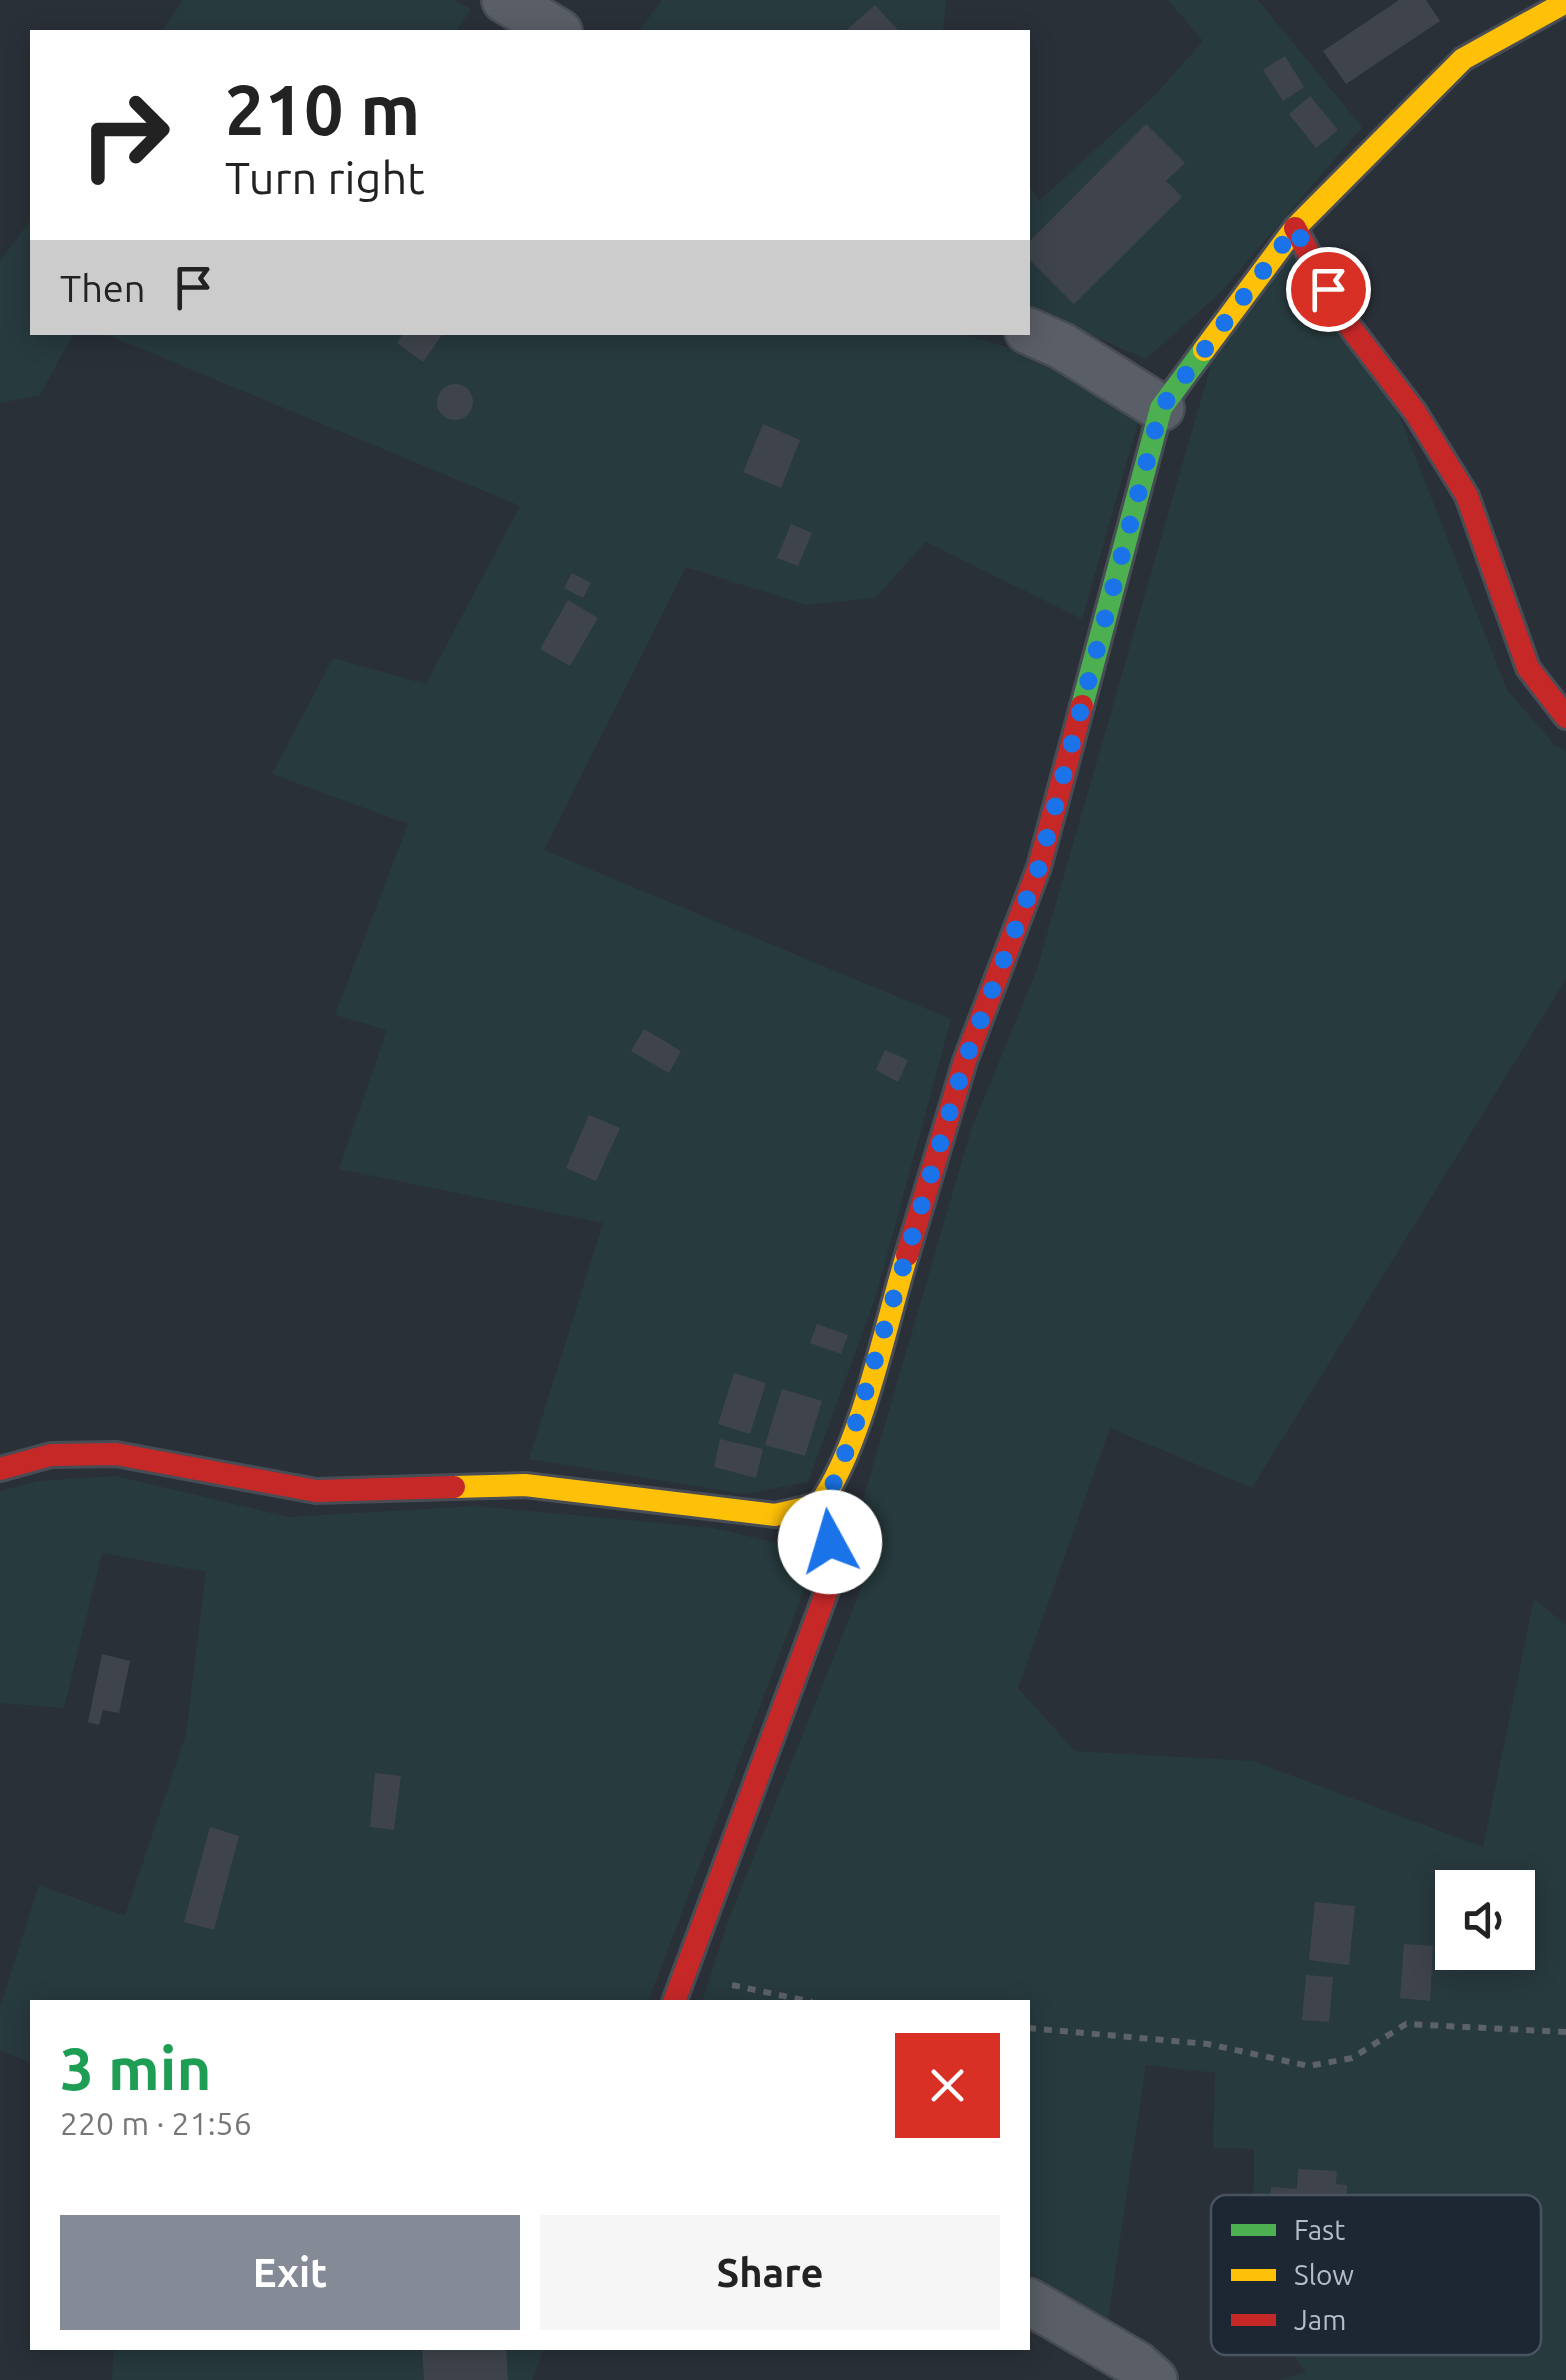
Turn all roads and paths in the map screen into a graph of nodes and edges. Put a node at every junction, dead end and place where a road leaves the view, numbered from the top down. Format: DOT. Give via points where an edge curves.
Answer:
graph roads {
  1 [pos="505,0"];
  2 [pos="1566,2"];
  3 [pos="555,30"];
  4 [pos="1295,228"];
  5 [pos="1030,333"];
  6 [pos="1161,408"];
  7 [pos="1566,716"];
  8 [pos="0,1469"];
  9 [pos="819,1505"];
  10 [pos="682,1975"];
  11 [pos="675,2000"];
  12 [pos="802,2000"];
  13 [pos="1030,2028"];
  14 [pos="1566,2032"];
  15 [pos="1030,2302"];
  16 [pos="1154,2380"];
  1 -- 3 [label="street"];
  2 -- 4 [label="street" via="1463,59"];
  4 -- 6 [label="street"];
  4 -- 7 [label="street" via="1344,320 1415,412 1466,496 1528,668"];
  5 -- 6 [label="street"];
  6 -- 9 [label="street" via="1039,867 965,1061 853,1433"];
  8 -- 9 [label="street" via="51,1455 116,1454 316,1492 525,1486 774,1515"];
  9 -- 10 [label="street" via="830,1542 829,1585"];
  10 -- 11 [label="street"];
  10 -- 12 [label="path"];
  13 -- 14 [label="path" via="1208,2044 1308,2066 1352,2058 1406,2024"];
  15 -- 16 [label="street"];
}
